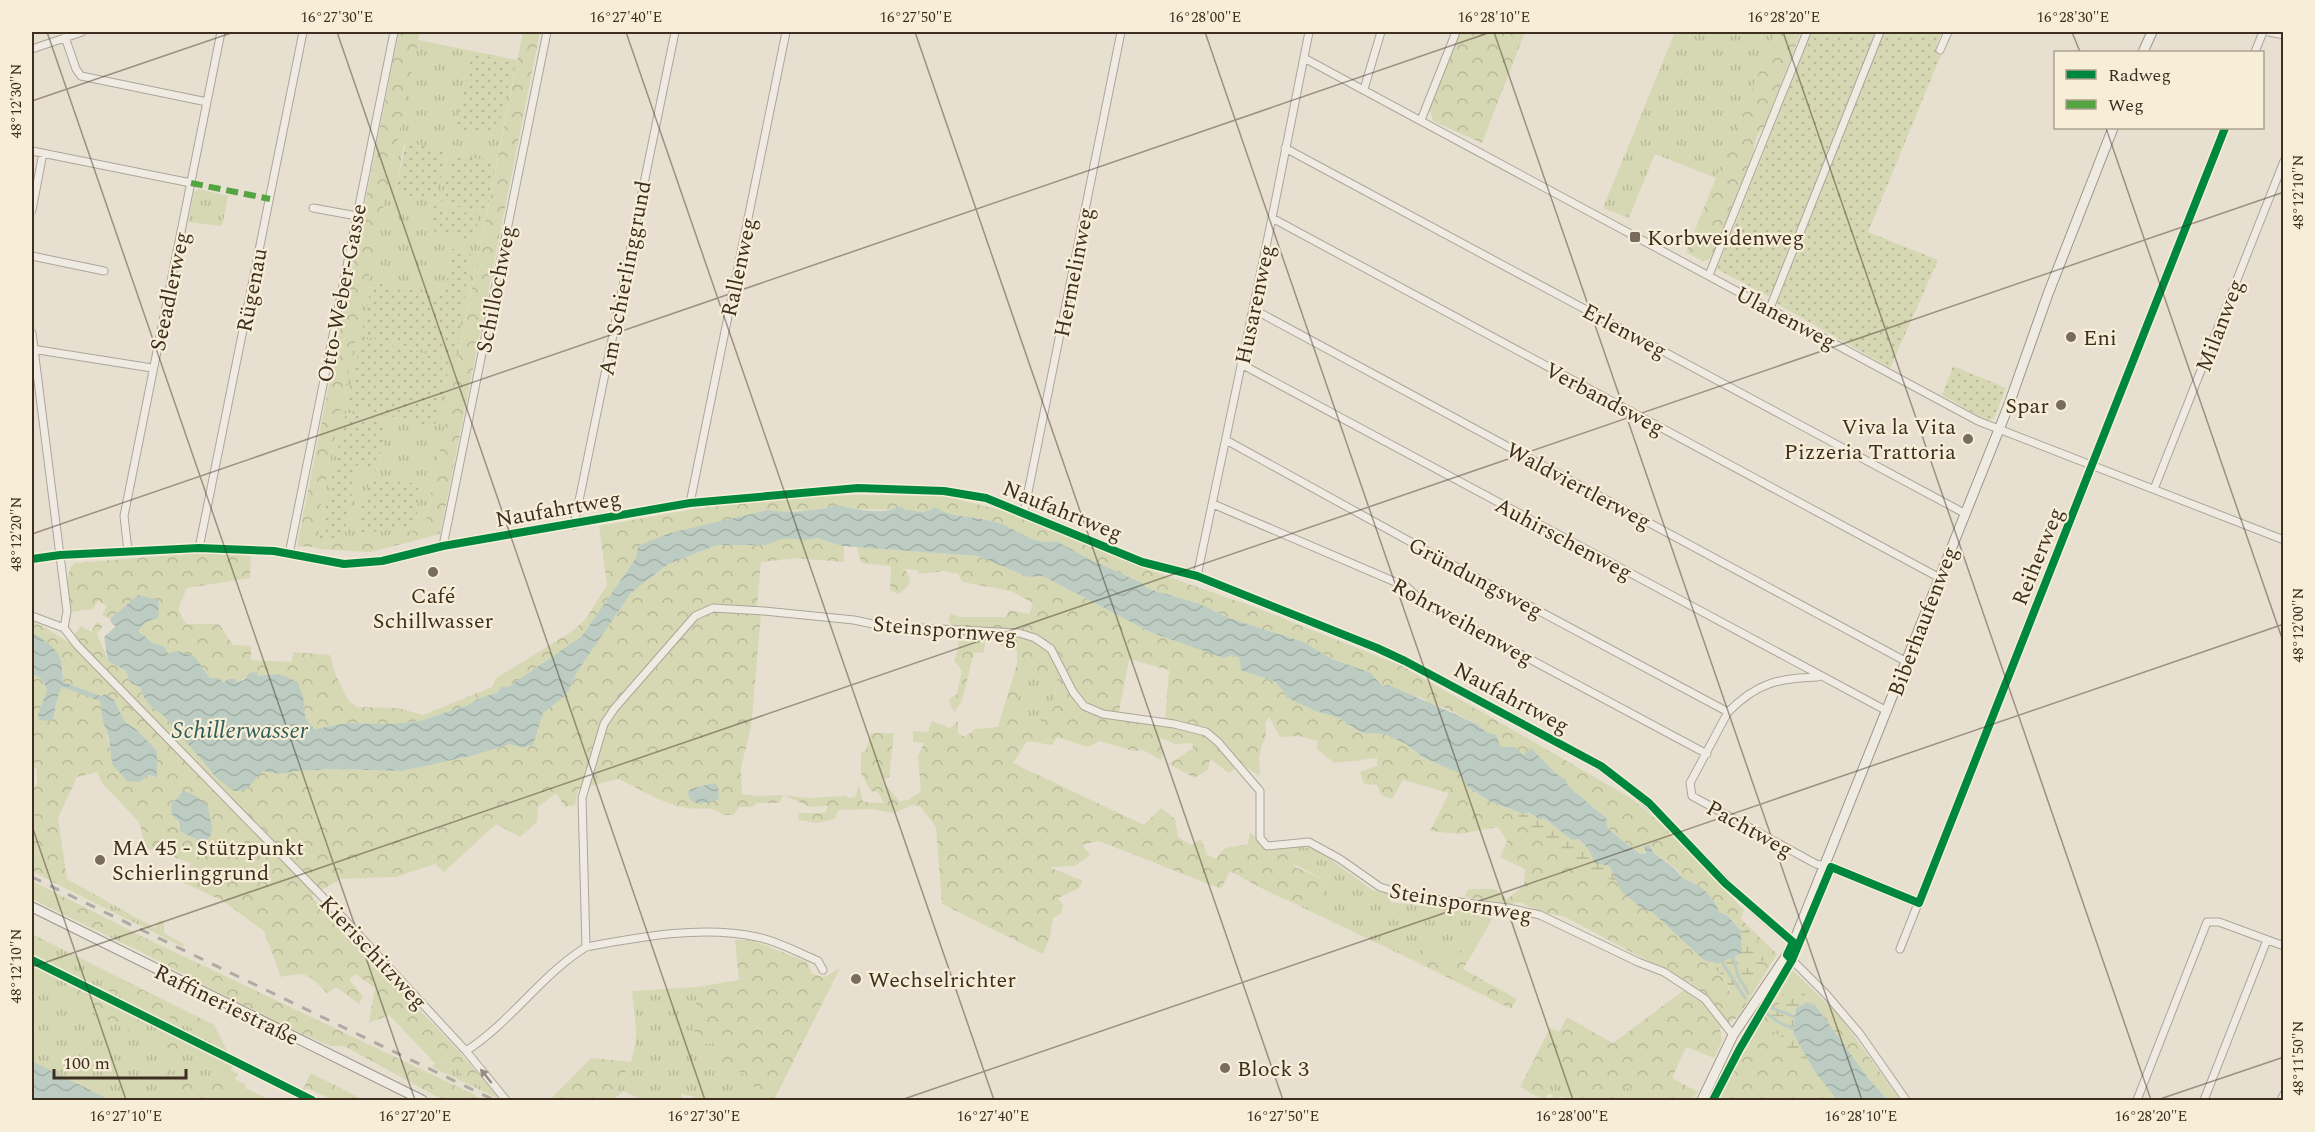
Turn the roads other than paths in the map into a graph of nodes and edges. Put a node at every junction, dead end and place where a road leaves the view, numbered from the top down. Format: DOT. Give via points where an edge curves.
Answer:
graph roads {
  1 [pos="82,32"];
  2 [pos="221,32"];
  3 [pos="303,32"];
  4 [pos="394,32"];
  5 [pos="547,32"];
  6 [pos="675,32"];
  7 [pos="786,32"];
  8 [pos="1121,32"];
  9 [pos="1309,32"];
  10 [pos="1381,32"];
  11 [pos="1456,32"];
  12 [pos="1808,32"];
  13 [pos="1880,32"];
  14 [pos="1947,32"];
  15 [pos="2152,32"];
  16 [pos="2263,32"];
  17 [pos="2269,32"];
  18 [pos="2283,35"];
  19 [pos="65,37"];
  20 [pos="32,49"];
  21 [pos="1940,50"];
  22 [pos="2143,51"];
  23 [pos="2255,51"];
  24 [pos="1304,58"];
  25 [pos="1364,89"];
  26 [pos="207,102"];
  27 [pos="1421,120"];
  28 [pos="2113,129"];
  29 [pos="2225,129"];
  30 [pos="1285,148"];
  31 [pos="32,151"];
  32 [pos="43,153"];
  33 [pos="2283,161"];
  34 [pos="191,183"];
  35 [pos="313,207"];
  36 [pos="32,210"];
  37 [pos="357,216"];
  38 [pos="1272,218"];
  39 [pos="32,256"];
  40 [pos="104,271"];
  41 [pos="1709,275"];
  42 [pos="1770,308"];
  43 [pos="1253,309"];
  44 [pos="32,333"];
  45 [pos="33,349"];
  46 [pos="1241,364"];
  47 [pos="153,368"];
  48 [pos="1999,429"];
  49 [pos="1226,440"];
  50 [pos="2092,465"];
  51 [pos="2154,489"];
  52 [pos="690,503"];
  53 [pos="1213,504"];
  54 [pos="1024,512"];
  55 [pos="1964,513"];
  56 [pos="574,525"];
  57 [pos="2283,540"];
  58 [pos="443,546"];
  59 [pos="199,548"];
  60 [pos="128,551"];
  61 [pos="289,554"];
  62 [pos="60,555"];
  63 [pos="32,559"];
  64 [pos="1197,576"];
  65 [pos="1938,577"];
  66 [pos="32,616"];
  67 [pos="64,628"];
  68 [pos="1905,661"];
  69 [pos="1821,677"];
  70 [pos="1887,711"];
  71 [pos="1728,712"];
  72 [pos="1707,754"];
  73 [pos="1824,866"];
  74 [pos="1919,903"];
  75 [pos="32,907"];
  76 [pos="2267,940"];
  77 [pos="1793,942"];
  78 [pos="2283,946"];
  79 [pos="586,947"];
  80 [pos="1900,949"];
  81 [pos="1787,955"];
  82 [pos="823,970"];
  83 [pos="1733,1035"];
  84 [pos="466,1051"];
  85 [pos="2283,1094"];
  86 [pos="422,1101"];
  87 [pos="506,1101"];
  88 [pos="1702,1101"];
  89 [pos="1906,1101"];
  90 [pos="2137,1101"];
  91 [pos="2204,1101"];
  92 [pos="2281,1101"];
  1 -- 19 [label="street"];
  2 -- 26 [label="street, Seeadlerweg"];
  3 -- 59 [label="street, Rügenau"];
  4 -- 37 [label="street, Otto-Weber-Gasse"];
  5 -- 58 [label="street, Schillochweg"];
  6 -- 56 [label="street, Am Schierlinggrund"];
  7 -- 52 [label="street, Rallenweg"];
  8 -- 54 [label="street, Hermelinweg"];
  9 -- 24 [label="street, Husarenweg"];
  10 -- 25 [label="street"];
  11 -- 27 [label="street"];
  12 -- 41 [label="street"];
  13 -- 42 [label="street"];
  14 -- 21 [label="street"];
  15 -- 22 [label="main road"];
  16 -- 23 [label="street"];
  17 -- 18 [label="street"];
  19 -- 20 [label="street"];
  19 -- 26 [label="street" via="81,76"];
  24 -- 25 [label="street, Ulanenweg"];
  24 -- 30 [label="street, Husarenweg"];
  25 -- 27 [label="street, Ulanenweg"];
  26 -- 34 [label="street, Seeadlerweg"];
  27 -- 41 [label="street, Ulanenweg"];
  28 -- 48 [label="main road, Biberhaufenweg"];
  29 -- 50 [label="street, Reiherweg"];
  30 -- 38 [label="street, Husarenweg"];
  30 -- 55 [label="street, Erlenweg"];
  31 -- 32 [label="street"];
  32 -- 34 [label="street"];
  32 -- 36 [label="street"];
  33 -- 51 [label="street, Milanweg"];
  34 -- 47 [label="street, Seeadlerweg"];
  35 -- 37 [label="street"];
  37 -- 61 [label="street, Otto-Weber-Gasse"];
  38 -- 43 [label="street, Husarenweg"];
  38 -- 65 [label="street, Verbandsweg"];
  39 -- 40 [label="street"];
  41 -- 42 [label="street, Ulanenweg"];
  42 -- 48 [label="street, Ulanenweg"];
  43 -- 46 [label="street, Husarenweg"];
  43 -- 68 [label="street, Waldviertlerweg"];
  44 -- 45 [label="street"];
  45 -- 47 [label="street"];
  45 -- 62 [label="street"];
  46 -- 49 [label="street, Husarenweg"];
  46 -- 69 [label="street, Auhirschenweg"];
  47 -- 60 [label="street, Seeadlerweg" via="124,516"];
  48 -- 50 [label="street, Ulanenweg"];
  48 -- 55 [label="main road, Biberhaufenweg"];
  49 -- 53 [label="street, Husarenweg"];
  49 -- 71 [label="street, Gründungsweg"];
  50 -- 51 [label="street, Ulanenweg"];
  50 -- 74 [label="street, Reiherweg"];
  51 -- 57 [label="street, Ulanenweg"];
  52 -- 54 [label="street, Naufahrtweg" via="858,488 944,491 986,498"];
  52 -- 56 [label="street, Naufahrtweg"];
  53 -- 64 [label="street, Husarenweg"];
  53 -- 72 [label="street, Rohrweihenweg" via="1407,586 1423,602"];
  54 -- 64 [label="street, Naufahrtweg" via="1142,562"];
  55 -- 65 [label="main road, Biberhaufenweg"];
  56 -- 58 [label="street, Naufahrtweg"];
  58 -- 61 [label="street, Naufahrtweg" via="382,561 344,564"];
  59 -- 60 [label="street, Naufahrtweg"];
  59 -- 61 [label="street, Naufahrtweg"];
  60 -- 62 [label="street, Naufahrtweg"];
  62 -- 63 [label="street, Naufahrtweg"];
  62 -- 67 [label="street" via="67,611"];
  64 -- 77 [label="street, Naufahrtweg" via="1405,660 1601,766 1649,803 1725,883"];
  65 -- 68 [label="main road, Biberhaufenweg"];
  66 -- 67 [label="street"];
  67 -- 84 [label="street, Kierischitzweg"];
  68 -- 70 [label="main road, Biberhaufenweg"];
  69 -- 70 [label="street, Auhirschenweg"];
  69 -- 71 [label="street, Pachtweg" via="1768,683 1749,693"];
  70 -- 73 [label="main road, Biberhaufenweg"];
  71 -- 72 [label="street, Pachtweg"];
  72 -- 73 [label="street, Pachtweg" via="1690,783 1694,797"];
  73 -- 74 [label="street"];
  73 -- 77 [label="main road, Biberhaufenweg"];
  74 -- 80 [label="street, Reiherweg"];
  75 -- 86 [label="main road, Raffineriestraße"];
  76 -- 78 [label="street"];
  76 -- 90 [label="street" via="2219,922 2207,922"];
  76 -- 91 [label="street"];
  77 -- 81 [label="main road, Biberhaufenweg"];
  79 -- 82 [label="street" via="648,935 735,933 760,937 818,961"];
  79 -- 83 [label="street, Steinspornweg" via="582,798 604,724 695,616 713,608 764,611 882,626 1019,633 1035,638 1051,649 1084,706 1103,714 1206,732 1218,742 1260,791 1260,838 1267,846 1309,842 1380,887 1410,896 1540,915 1664,972 1705,999"];
  79 -- 84 [label="street" via="564,961 484,1039"];
  81 -- 83 [label="main road, Biberhaufenweg"];
  81 -- 89 [label="street" via="1860,1034"];
  83 -- 88 [label="main road, Biberhaufenweg"];
  87 -- 84 [label="street, Kierischitzweg, one-way"];
  85 -- 92 [label="street"];
}
